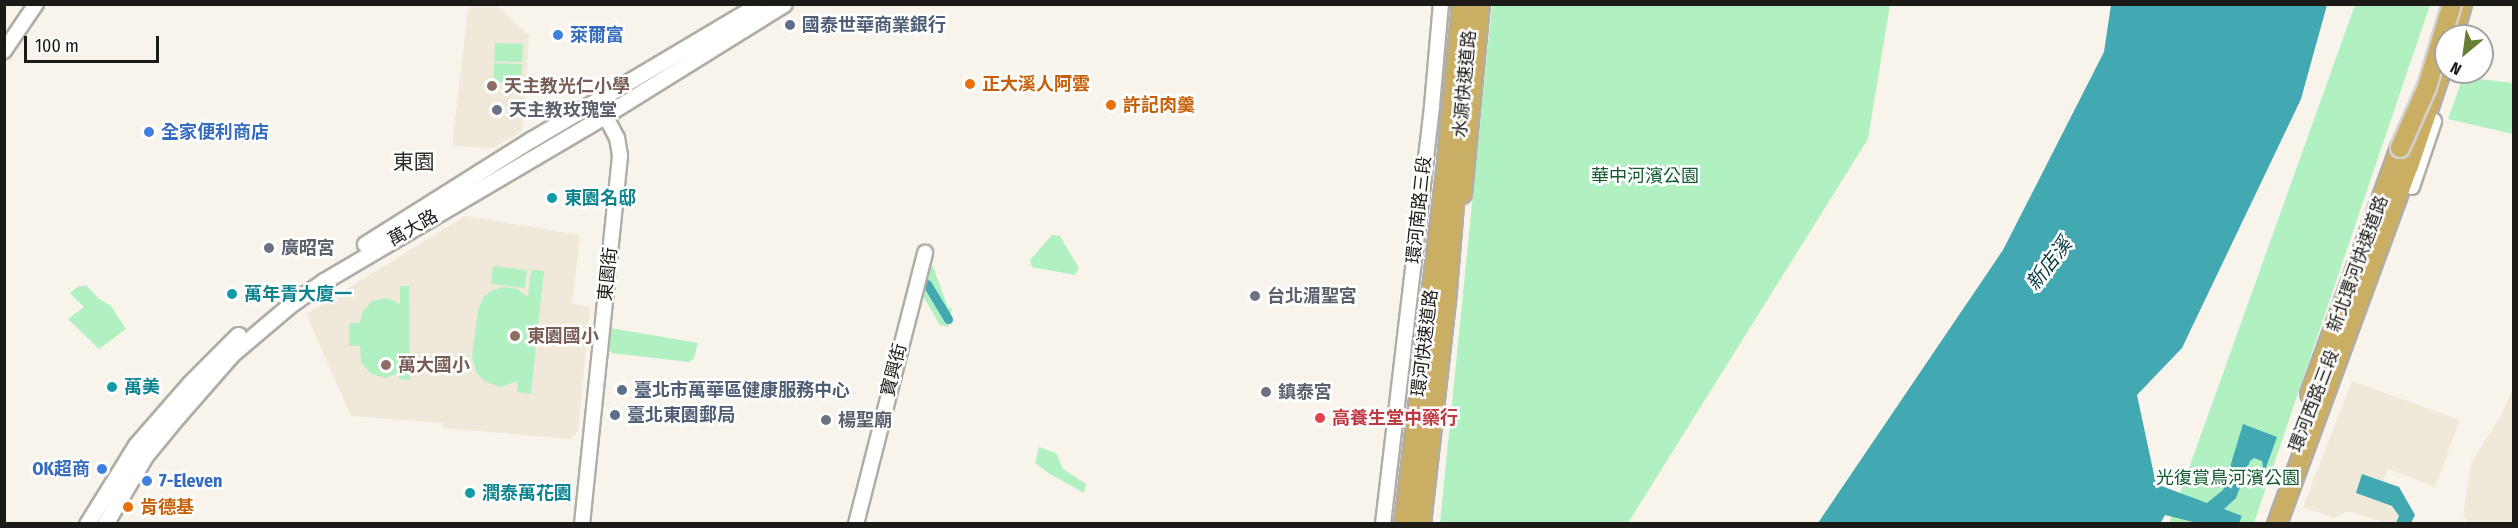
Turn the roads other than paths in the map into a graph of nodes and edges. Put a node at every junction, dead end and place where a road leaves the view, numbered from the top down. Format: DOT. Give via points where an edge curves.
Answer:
graph roads {
  1 [pos="36,4"];
  2 [pos="759,4"];
  3 [pos="784,4"];
  4 [pos="1441,4"];
  5 [pos="1451,4"];
  6 [pos="1462,4"];
  7 [pos="1472,4"];
  8 [pos="1480,4"];
  9 [pos="2444,4"];
  10 [pos="2452,4"];
  11 [pos="2462,4"];
  12 [pos="2468,4"];
  13 [pos="2456,24"];
  14 [pos="2462,24"];
  15 [pos="4,51"];
  16 [pos="2437,84"];
  17 [pos="2444,84"];
  18 [pos="602,108"];
  19 [pos="1452,163"];
  20 [pos="925,252"];
  21 [pos="1438,301"];
  22 [pos="2275,520"];
  23 [pos="87,524"];
  24 [pos="105,524"];
  25 [pos="582,524"];
  26 [pos="856,524"];
  27 [pos="1383,524"];
  28 [pos="1404,524"];
  29 [pos="1421,524"];
  1 -- 15 [label="street"];
  2 -- 18 [label="main road, 萬大路"];
  3 -- 18 [label="main road, 萬大路"];
  4 -- 27 [label="street, 環河南路三段"];
  5 -- 21 [label="highway" via="1423,280"];
  6 -- 19 [label="highway, 水源快速道路"];
  7 -- 19 [label="highway, 水源快速道路" via="1468,65"];
  8 -- 21 [label="highway" via="1451,289"];
  9 -- 22 [label="main road, 環河西路三段" via="2407,152"];
  10 -- 22 [label="highway, 新北環河快速道路, bridge" via="2427,87 2400,148"];
  11 -- 13 [label="highway"];
  12 -- 14 [label="main road"];
  16 -- 22 [label="highway, 新北環河快速道路"];
  17 -- 22 [label="main road, 環河西路三段" via="2423,155"];
  18 -- 23 [label="main road, 萬大路" via="531,139 319,273 253,321 190,383 136,445"];
  18 -- 24 [label="main road, 萬大路" via="324,281 263,326 232,354 145,456"];
  18 -- 25 [label="street, 東園街" via="617,138 620,156"];
  19 -- 21 [label="highway, 環河快速道路"];
  20 -- 26 [label="street, 寶興街"];
  21 -- 28 [label="highway, 環河快速道路"];
  21 -- 29 [label="highway, 環河快速道路"];
}
